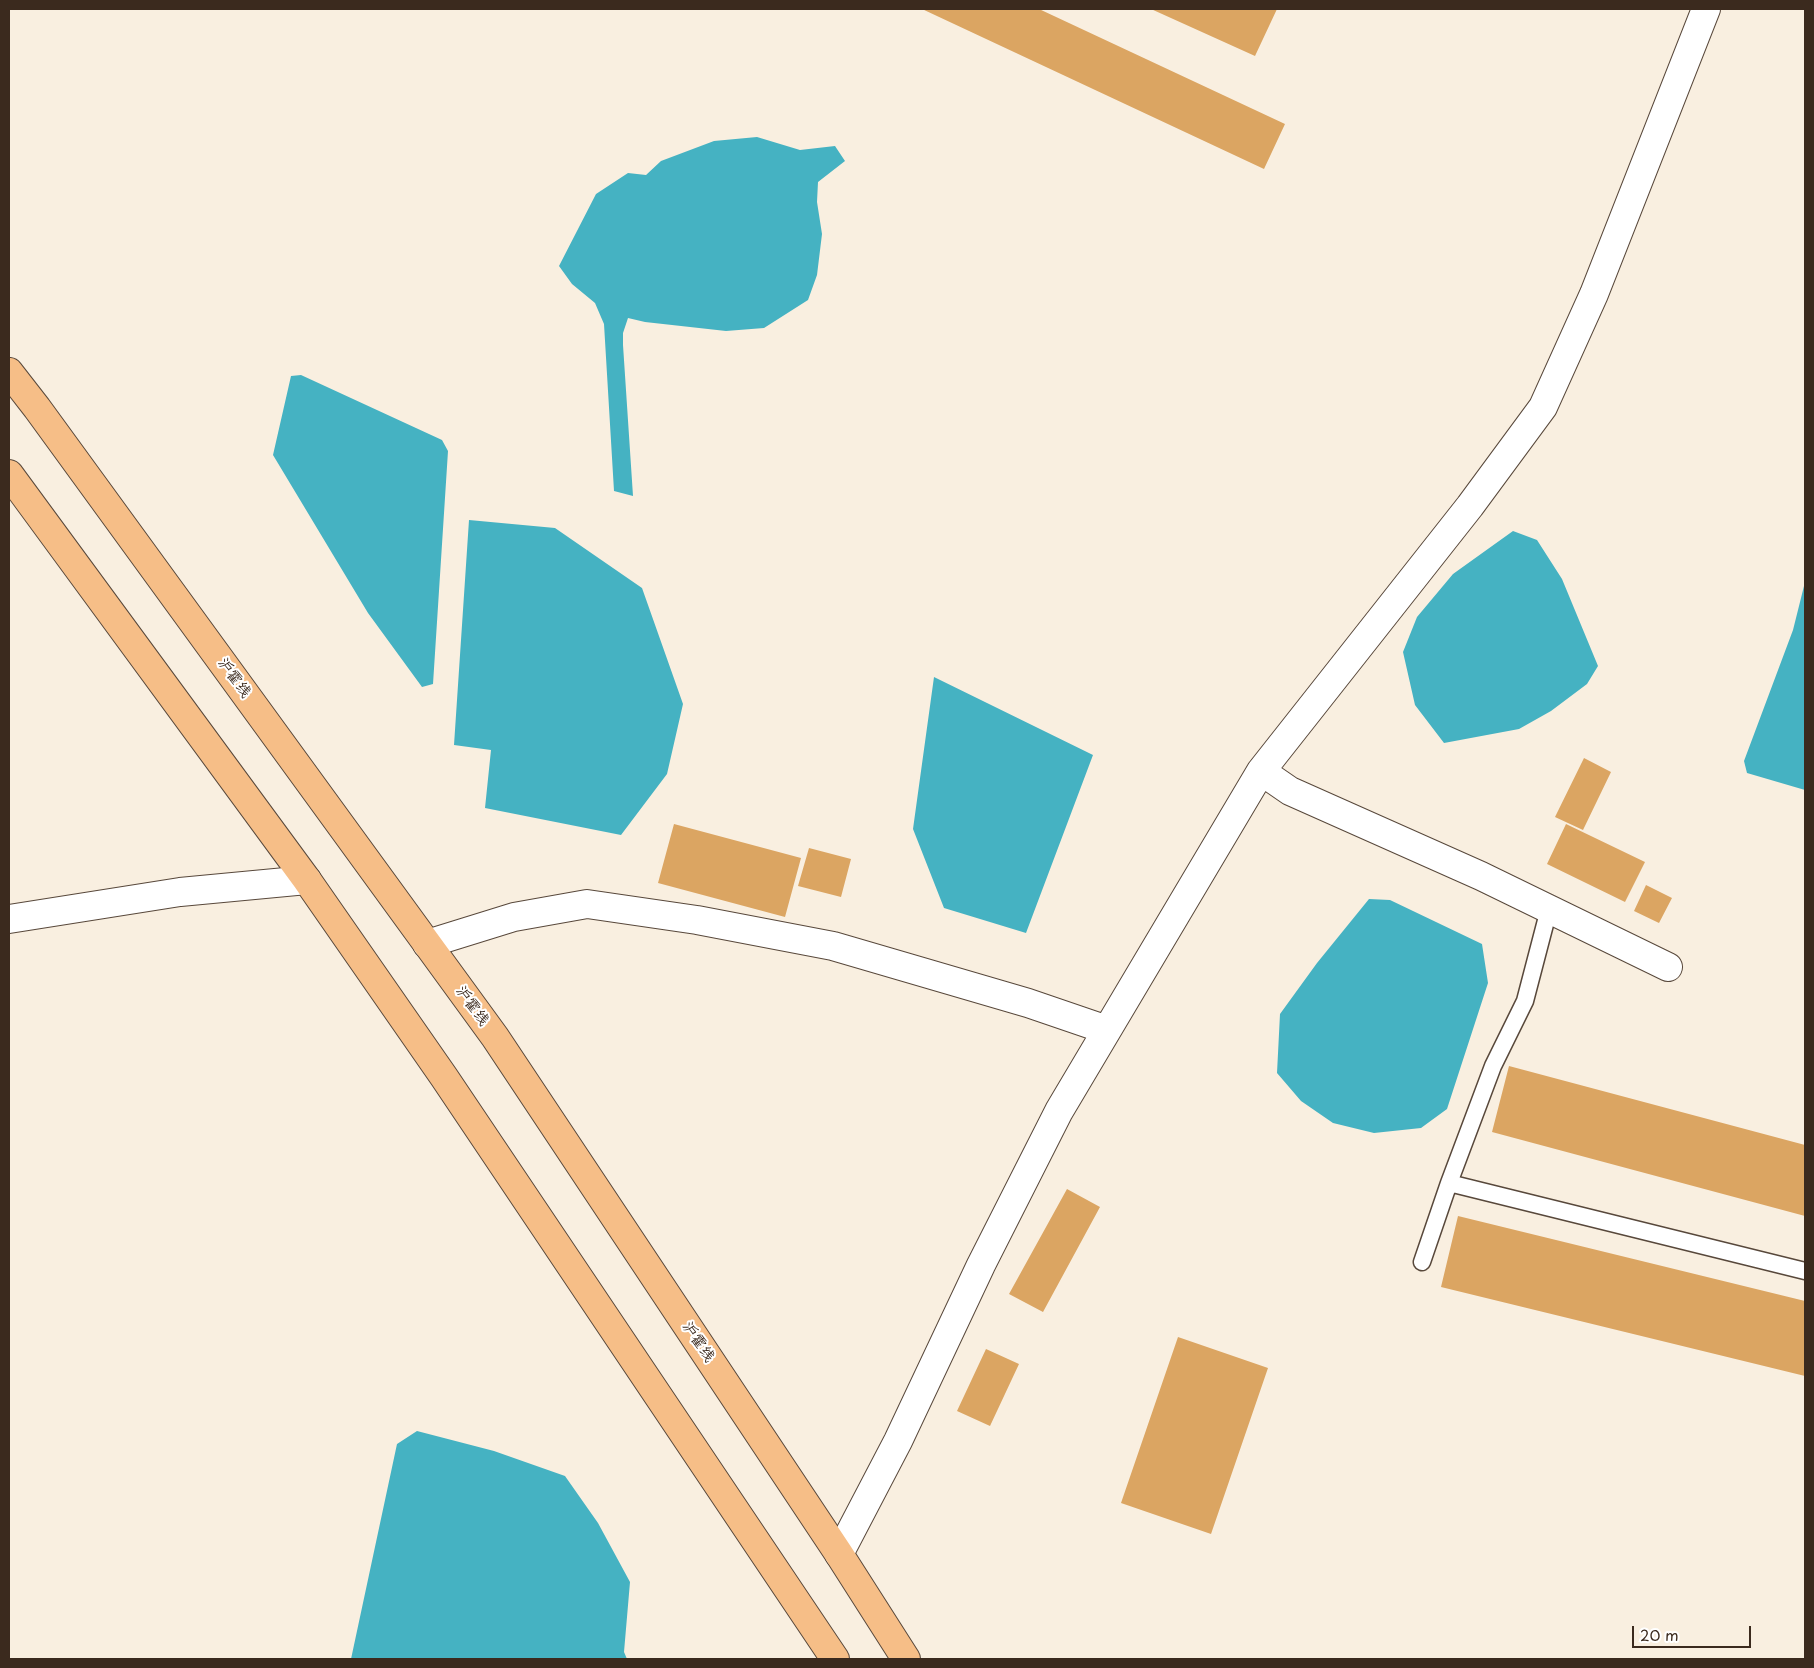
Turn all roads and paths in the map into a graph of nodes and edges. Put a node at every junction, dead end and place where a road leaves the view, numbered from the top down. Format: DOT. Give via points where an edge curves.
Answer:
graph roads {
  1 [pos="1706,9"];
  2 [pos="9,372"];
  3 [pos="9,474"];
  4 [pos="1262,771"];
  5 [pos="306,880"];
  6 [pos="1549,909"];
  7 [pos="9,919"];
  8 [pos="427,944"];
  9 [pos="1668,967"];
  10 [pos="1107,1030"];
  11 [pos="1448,1183"];
  12 [pos="1422,1262"];
  13 [pos="1805,1271"];
  14 [pos="839,1554"];
  15 [pos="835,1659"];
  16 [pos="906,1659"];
  1 -- 4 [label="street" via="1594,294 1543,407 1470,506"];
  2 -- 8 [label="highway, 沪霍线"];
  3 -- 5 [label="highway"];
  4 -- 6 [label="street" via="1290,791"];
  4 -- 10 [label="street"];
  5 -- 7 [label="street" via="180,892"];
  5 -- 15 [label="highway" via="444,1077"];
  6 -- 9 [label="street"];
  6 -- 11 [label="lane" via="1525,1001 1493,1066"];
  8 -- 10 [label="street" via="514,917 587,904 697,920 833,946 1028,1002"];
  8 -- 14 [label="highway, 沪霍线" via="495,1037"];
  10 -- 14 [label="street" via="1059,1111 981,1265 898,1441"];
  11 -- 12 [label="lane"];
  11 -- 13 [label="lane"];
  14 -- 16 [label="highway, 沪霍线"];
}
